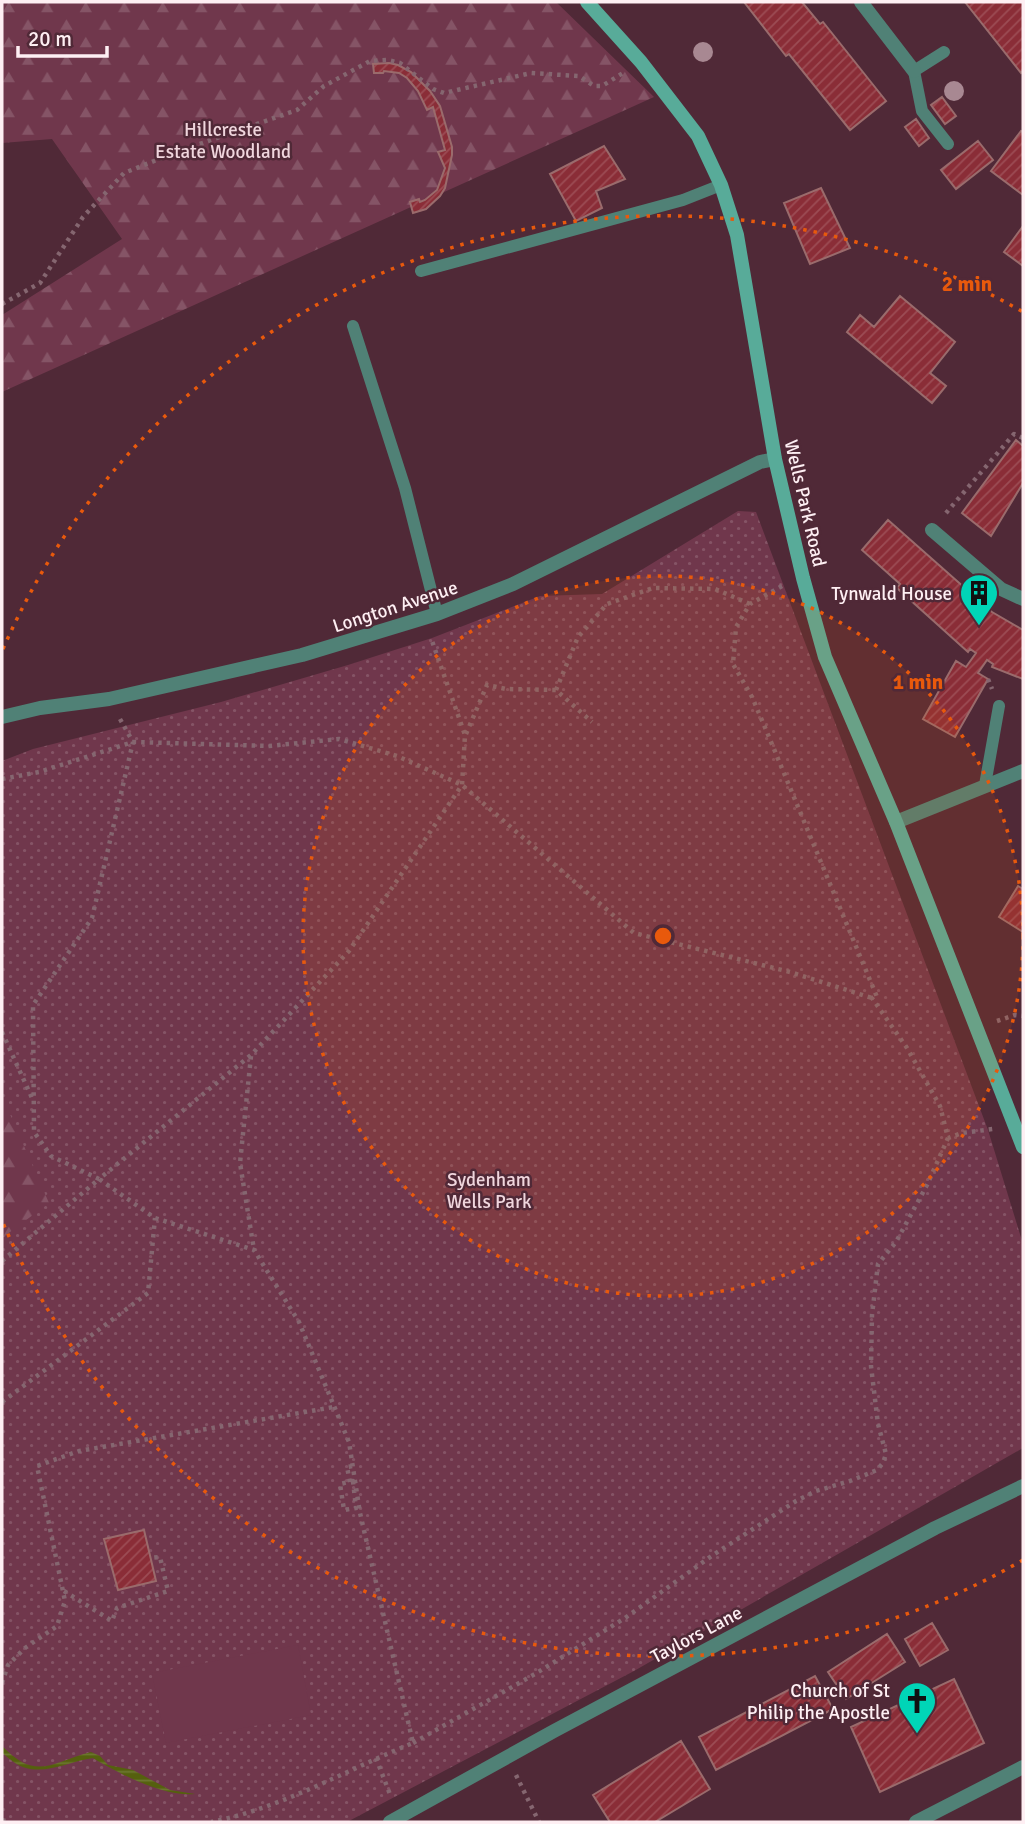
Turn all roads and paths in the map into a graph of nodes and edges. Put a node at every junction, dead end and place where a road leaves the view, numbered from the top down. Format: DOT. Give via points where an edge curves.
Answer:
graph roads {
  1 [pos="587,2"];
  2 [pos="864,3"];
  3 [pos="944,52"];
  4 [pos="641,62"];
  5 [pos="914,71"];
  6 [pos="948,144"];
  7 [pos="721,185"];
  8 [pos="421,271"];
  9 [pos="2,304"];
  10 [pos="353,326"];
  11 [pos="1023,438"];
  12 [pos="775,459"];
  13 [pos="932,530"];
  14 [pos="803,578"];
  15 [pos="1023,599"];
  16 [pos="750,604"];
  17 [pos="437,614"];
  18 [pos="421,637"];
  19 [pos="556,690"];
  20 [pos="109,699"];
  21 [pos="999,706"];
  22 [pos="2,717"];
  23 [pos="592,722"];
  24 [pos="465,735"];
  25 [pos="133,742"];
  26 [pos="1023,771"];
  27 [pos="2,779"];
  28 [pos="462,785"];
  29 [pos="985,785"];
  30 [pos="896,822"];
  31 [pos="872,998"];
  32 [pos="2,1032"];
  33 [pos="251,1055"];
  34 [pos="34,1102"];
  35 [pos="1014,1124"];
  36 [pos="948,1138"];
  37 [pos="1023,1147"];
  38 [pos="99,1179"];
  39 [pos="155,1218"];
  40 [pos="254,1250"];
  41 [pos="2,1261"];
  42 [pos="2,1402"];
  43 [pos="334,1407"];
  44 [pos="353,1466"];
  45 [pos="349,1482"];
  46 [pos="1023,1486"];
  47 [pos="354,1508"];
  48 [pos="360,1513"];
  49 [pos="150,1559"];
  50 [pos="63,1590"];
  51 [pos="2,1683"];
  52 [pos="413,1743"];
  53 [pos="376,1758"];
  54 [pos="509,1758"];
  55 [pos="1023,1768"];
  56 [pos="401,1819"];
  57 [pos="2,1820"];
  58 [pos="10,1822"];
  59 [pos="211,1822"];
  60 [pos="539,1822"];
  61 [pos="916,1822"];
  1 -- 4 [label="street, Wells Park Road"];
  2 -- 5 [label="street"];
  3 -- 5 [label="lane"];
  4 -- 7 [label="street, Wells Park Road" via="698,136"];
  4 -- 9 [label="path" via="602,86 579,76 531,73 444,93 400,63 370,61 324,86 297,110 124,173 83,217 40,283"];
  5 -- 6 [label="lane" via="922,111"];
  7 -- 8 [label="lane" via="683,200"];
  7 -- 12 [label="street, Wells Park Road" via="737,235"];
  10 -- 17 [label="lane" via="405,488"];
  11 -- 13 [label="path" via="1014,434"];
  12 -- 14 [label="street, Wells Park Road"];
  12 -- 17 [label="street, Longton Avenue" via="760,462 513,584"];
  13 -- 15 [label="street" via="1001,589"];
  14 -- 16 [label="path"];
  14 -- 30 [label="street, Wells Park Road" via="825,657"];
  16 -- 19 [label="path" via="715,589 653,588 607,604 578,637"];
  16 -- 31 [label="path" via="736,627 733,664 752,697 877,997"];
  17 -- 20 [label="street, Longton Avenue" via="302,655"];
  18 -- 24 [label="path" via="432,638"];
  19 -- 23 [label="path"];
  19 -- 24 [label="path" via="487,685"];
  20 -- 22 [label="street, Longton Avenue"];
  20 -- 25 [label="path"];
  21 -- 29 [label="lane"];
  24 -- 28 [label="path"];
  25 -- 27 [label="path" via="40,772"];
  25 -- 28 [label="path" via="269,746 339,739 397,756"];
  25 -- 34 [label="path" via="92,918 33,1005"];
  26 -- 29 [label="street"];
  28 -- 31 [label="path" via="634,933"];
  28 -- 33 [label="path" via="349,951"];
  29 -- 30 [label="street"];
  30 -- 35 [label="street, Wells Park Road"];
  31 -- 36 [label="path" via="940,1106"];
  32 -- 34 [label="path"];
  33 -- 38 [label="path"];
  33 -- 40 [label="path" via="240,1163"];
  34 -- 38 [label="path" via="34,1132 51,1156"];
  35 -- 36 [label="path"];
  35 -- 37 [label="street, Wells Park Road"];
  36 -- 52 [label="path" via="896,1242 878,1264 870,1366 886,1454 883,1463 796,1501 625,1618"];
  38 -- 39 [label="path"];
  38 -- 41 [label="path"];
  39 -- 40 [label="path"];
  39 -- 42 [label="path" via="148,1293"];
  40 -- 43 [label="path" via="299,1322"];
  43 -- 44 [label="path" via="349,1442"];
  43 -- 50 [label="path" via="79,1451 37,1466"];
  44 -- 45 [label="path" via="347,1468"];
  44 -- 48 [label="path"];
  45 -- 47 [label="path" via="353,1481"];
  45 -- 47 [label="path" via="340,1483 344,1510"];
  46 -- 54 [label="street, Taylors Lane" via="935,1528"];
  47 -- 48 [label="path" via="355,1514"];
  48 -- 52 [label="path"];
  49 -- 50 [label="path" via="160,1558 169,1591 117,1608 112,1621"];
  50 -- 51 [label="path" via="65,1601 57,1626 8,1665"];
  52 -- 53 [label="path"];
  53 -- 56 [label="path"];
  53 -- 59 [label="path" via="326,1783"];
  54 -- 56 [label="street, Taylors Lane"];
  54 -- 60 [label="path"];
  55 -- 61 [label="street"];
  57 -- 58 [label="path"];
}
